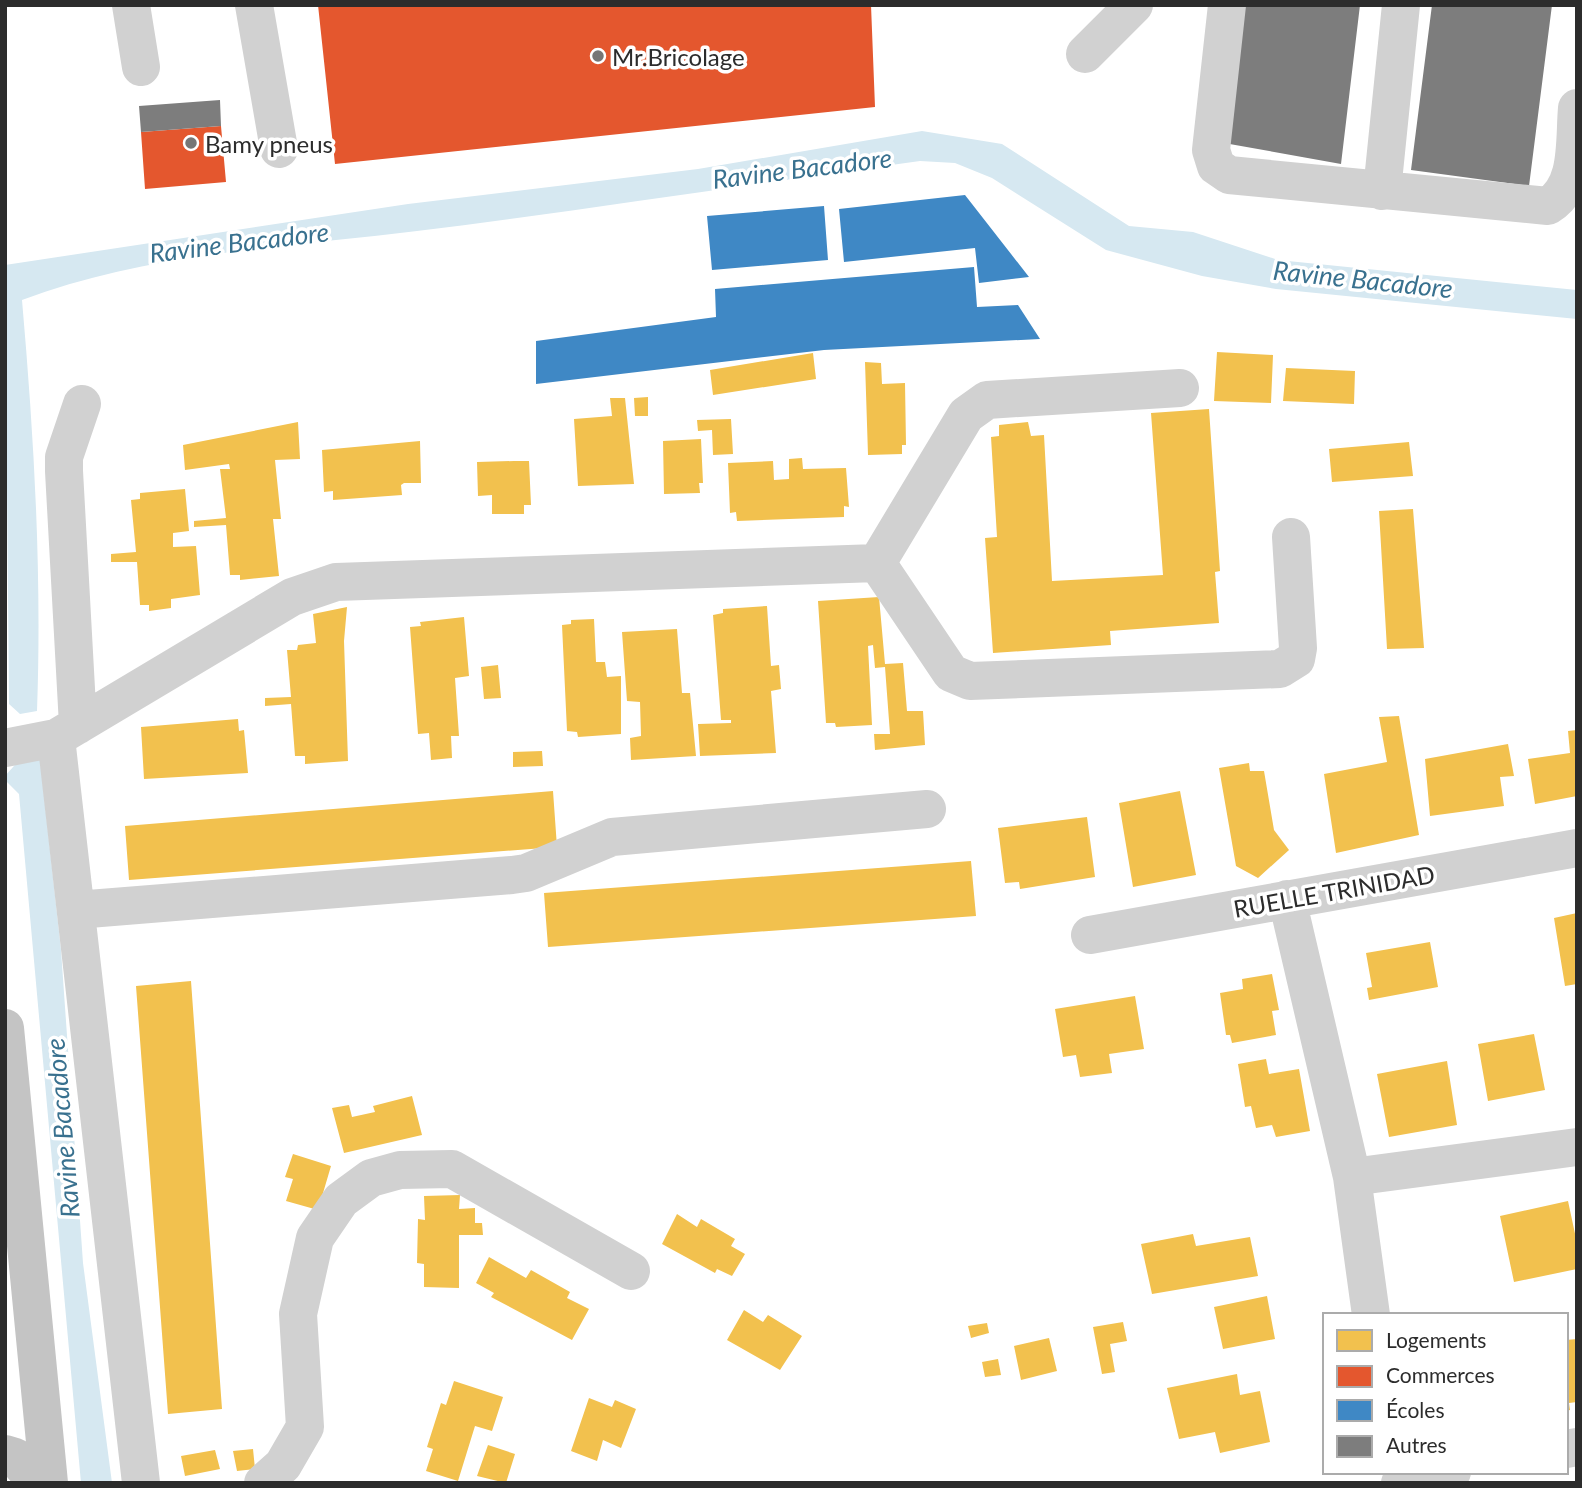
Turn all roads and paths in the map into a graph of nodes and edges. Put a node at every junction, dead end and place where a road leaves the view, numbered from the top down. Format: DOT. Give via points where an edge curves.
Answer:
graph roads {
  1 [pos="131,5"];
  2 [pos="254,5"];
  3 [pos="1134,5"];
  4 [pos="1227,5"];
  5 [pos="1401,5"];
  6 [pos="1086,54"];
  7 [pos="141,67"];
  8 [pos="1577,108"];
  9 [pos="279,149"];
  10 [pos="1382,191"];
  11 [pos="1180,388"];
  12 [pos="82,404"];
  13 [pos="1291,537"];
  14 [pos="877,563"];
  15 [pos="67,731"];
  16 [pos="5,748"];
  17 [pos="926,809"];
  18 [pos="1577,848"];
  19 [pos="1287,899"];
  20 [pos="76,910"];
  21 [pos="1090,936"];
  22 [pos="5,1028"];
  23 [pos="1577,1147"];
  24 [pos="1352,1177"];
  25 [pos="631,1270"];
  26 [pos="1371,1313"];
  27 [pos="5,1454"];
  28 [pos="1443,1474"];
  29 [pos="37,1483"];
  30 [pos="49,1483"];
  31 [pos="141,1483"];
  32 [pos="263,1483"];
  33 [pos="1400,1483"];
  1 -- 7 [label="street"];
  2 -- 9 [label="street"];
  3 -- 6 [label="street"];
  4 -- 10 [label="street" via="1211,150 1216,166 1229,175"];
  5 -- 10 [label="street"];
  8 -- 10 [label="street" via="1571,177 1564,194 1548,206"];
  11 -- 14 [label="street" via="986,400 977,405 966,415"];
  12 -- 15 [label="street" via="64,457"];
  13 -- 14 [label="street" via="1298,648 1296,659 1280,669 961,679 951,673"];
  14 -- 15 [label="street" via="336,582 292,597"];
  15 -- 16 [label="street"];
  15 -- 20 [label="street"];
  17 -- 20 [label="street" via="612,837 512,875"];
  18 -- 19 [label="street, RUELLE TRINIDAD"];
  19 -- 21 [label="street, RUELLE TRINIDAD"];
  19 -- 24 [label="street"];
  20 -- 31 [label="street"];
  22 -- 30 [label="main road"];
  23 -- 24 [label="street"];
  24 -- 26 [label="street"];
  25 -- 32 [label="street" via="452,1169 400,1170 371,1178 341,1200 315,1238 298,1314 305,1427 284,1465"];
  27 -- 29 [label="main road" via="15,1457"];
  28 -- 33 [label="street"];
}
